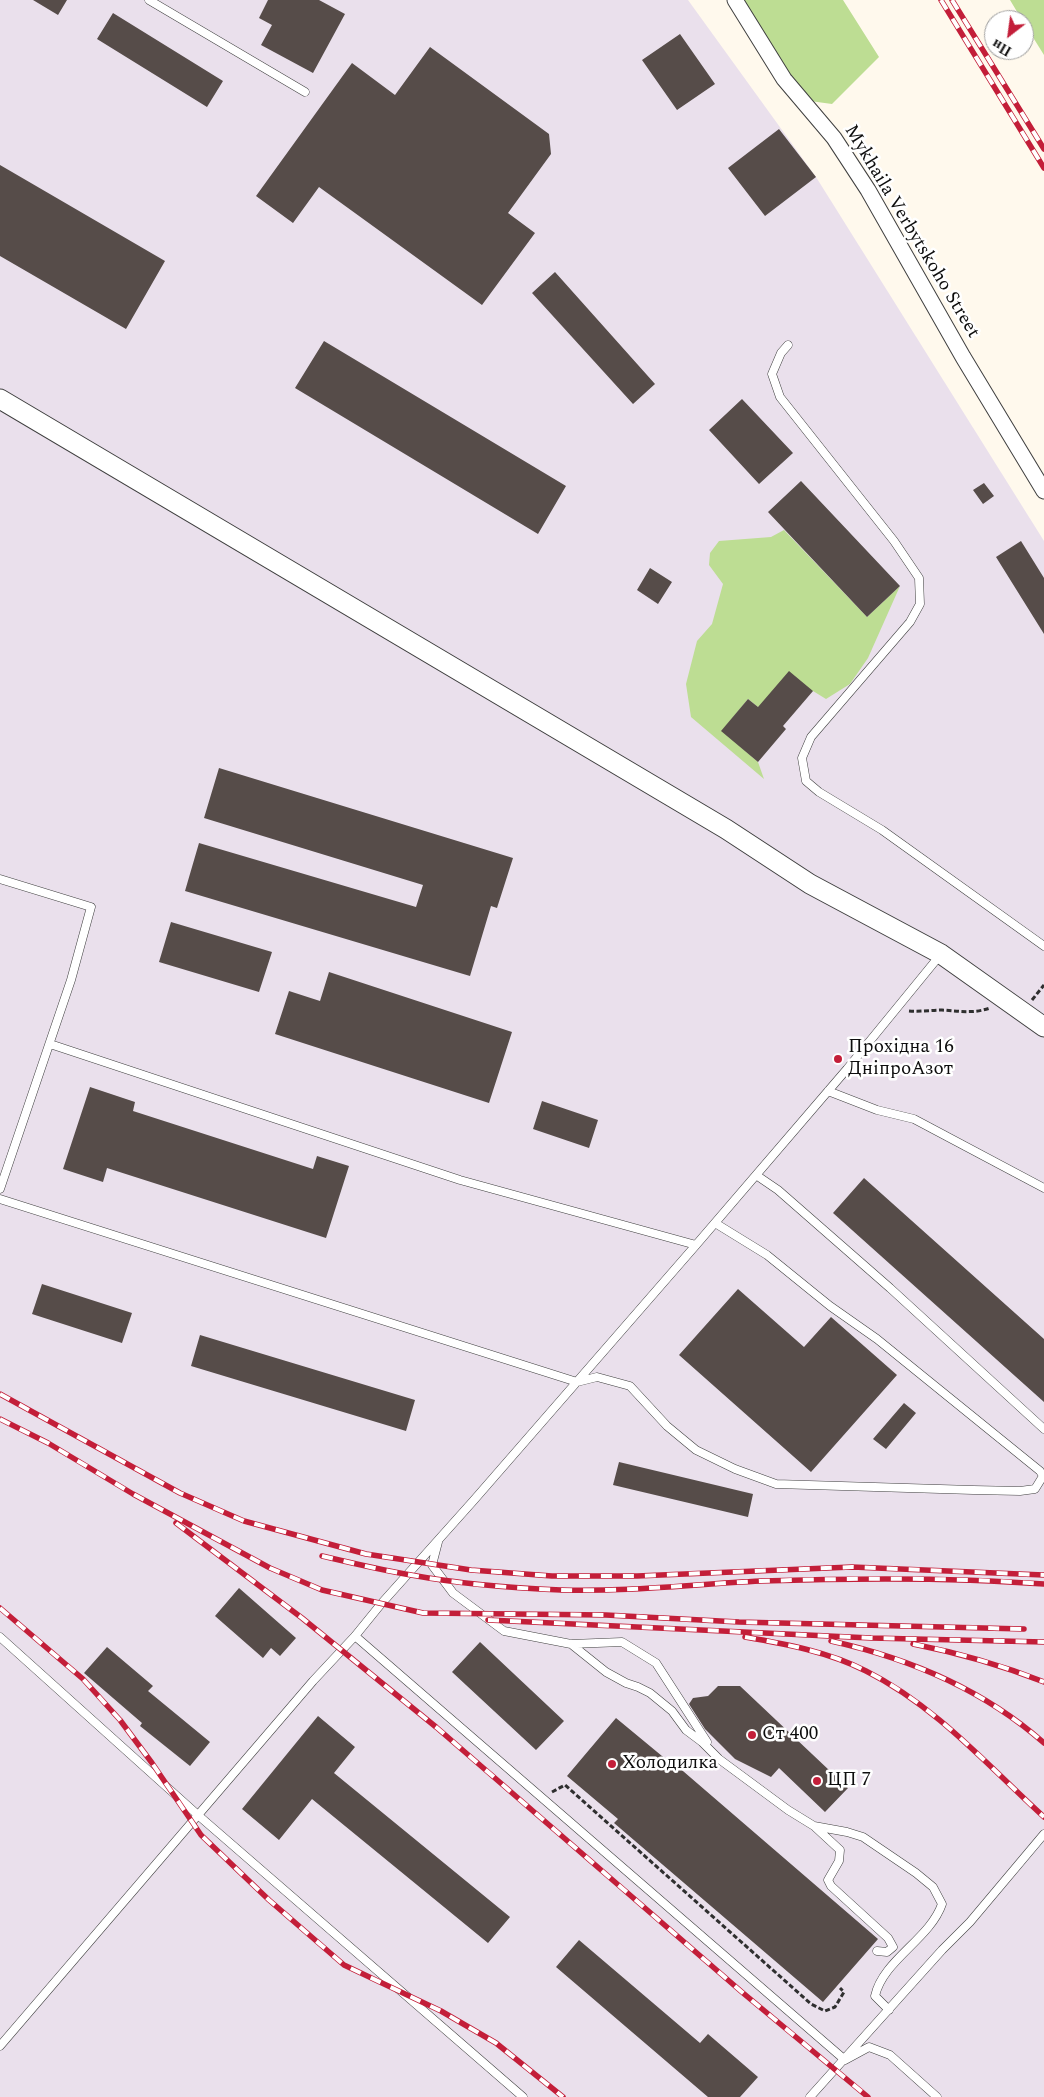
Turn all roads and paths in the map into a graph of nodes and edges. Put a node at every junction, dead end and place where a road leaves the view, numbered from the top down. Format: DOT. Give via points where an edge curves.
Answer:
graph roads {
  1 [pos="149,0"];
  2 [pos="735,0"];
  3 [pos="305,92"];
  4 [pos="788,345"];
  5 [pos="0,399"];
  6 [pos="1044,491"];
  7 [pos="0,879"];
  8 [pos="1044,946"];
  9 [pos="940,954"];
  10 [pos="1044,985"];
  11 [pos="1011,1004"];
  12 [pos="895,1009"];
  13 [pos="1044,1027"];
  14 [pos="50,1044"];
  15 [pos="828,1091"];
  16 [pos="756,1174"];
  17 [pos="1044,1188"];
  18 [pos="0,1189"];
  19 [pos="0,1199"];
  20 [pos="715,1223"];
  21 [pos="696,1245"];
  22 [pos="577,1382"];
  23 [pos="1044,1429"];
  24 [pos="1044,1484"];
  25 [pos="1035,1489"];
  26 [pos="438,1540"];
  27 [pos="355,1636"];
  28 [pos="0,1637"];
  29 [pos="571,1644"];
  30 [pos="714,1754"];
  31 [pos="545,1800"];
  32 [pos="199,1816"];
  33 [pos="814,1826"];
  34 [pos="1044,1834"];
  35 [pos="877,1951"];
  36 [pos="840,1988"];
  37 [pos="889,2010"];
  38 [pos="0,2046"];
  39 [pos="845,2060"];
  40 [pos="523,2097"];
  41 [pos="810,2097"];
  42 [pos="937,2097"];
  1 -- 3 [label="lane"];
  2 -- 6 [label="street, Mykhaila Verbytskoho Street" via="784,79 834,138 868,190"];
  4 -- 8 [label="lane" via="772,374 780,397 894,541 919,578 920,604 910,622 811,737 802,758 806,781 882,830"];
  5 -- 9 [label="street" via="717,824 810,884"];
  7 -- 14 [label="lane" via="91,908"];
  9 -- 11 [label="street"];
  9 -- 12 [label="lane"];
  10 -- 11 [label="path" via="1034,999"];
  11 -- 12 [label="path" via="981,1012"];
  11 -- 13 [label="street"];
  12 -- 15 [label="lane"];
  14 -- 18 [label="lane"];
  14 -- 21 [label="lane" via="460,1180"];
  15 -- 16 [label="lane"];
  15 -- 17 [label="lane" via="877,1110 914,1119"];
  16 -- 20 [label="lane"];
  16 -- 23 [label="lane" via="912,1308"];
  19 -- 22 [label="lane"];
  20 -- 21 [label="lane"];
  20 -- 25 [label="lane" via="767,1255 1034,1466 1043,1476"];
  21 -- 22 [label="lane"];
  22 -- 25 [label="lane" via="597,1377 630,1386 667,1426 696,1450 776,1484"];
  22 -- 26 [label="lane"];
  24 -- 25 [label="lane"];
  26 -- 27 [label="lane"];
  26 -- 29 [label="lane" via="432,1565 453,1593 504,1631"];
  27 -- 31 [label="lane"];
  27 -- 32 [label="lane" via="312,1681"];
  28 -- 32 [label="lane"];
  29 -- 30 [label="lane" via="606,1672 650,1693"];
  29 -- 30 [label="lane" via="622,1642 656,1663"];
  30 -- 33 [label="lane" via="743,1779"];
  31 -- 36 [label="path" via="565,1785 812,2004 825,2010 835,2007 844,1992"];
  31 -- 39 [label="lane"];
  32 -- 38 [label="lane"];
  32 -- 40 [label="lane"];
  33 -- 35 [label="lane" via="840,1850 839,1862 828,1880 831,1886 888,1938 893,1947 887,1952"];
  33 -- 37 [label="lane" via="863,1837 916,1873 933,1888 942,1904 931,1923 883,1977 877,1989 875,1996"];
  34 -- 37 [label="lane" via="970,1922"];
  37 -- 39 [label="lane"];
  39 -- 41 [label="lane"];
  39 -- 42 [label="lane" via="869,2047 890,2055"];
}
